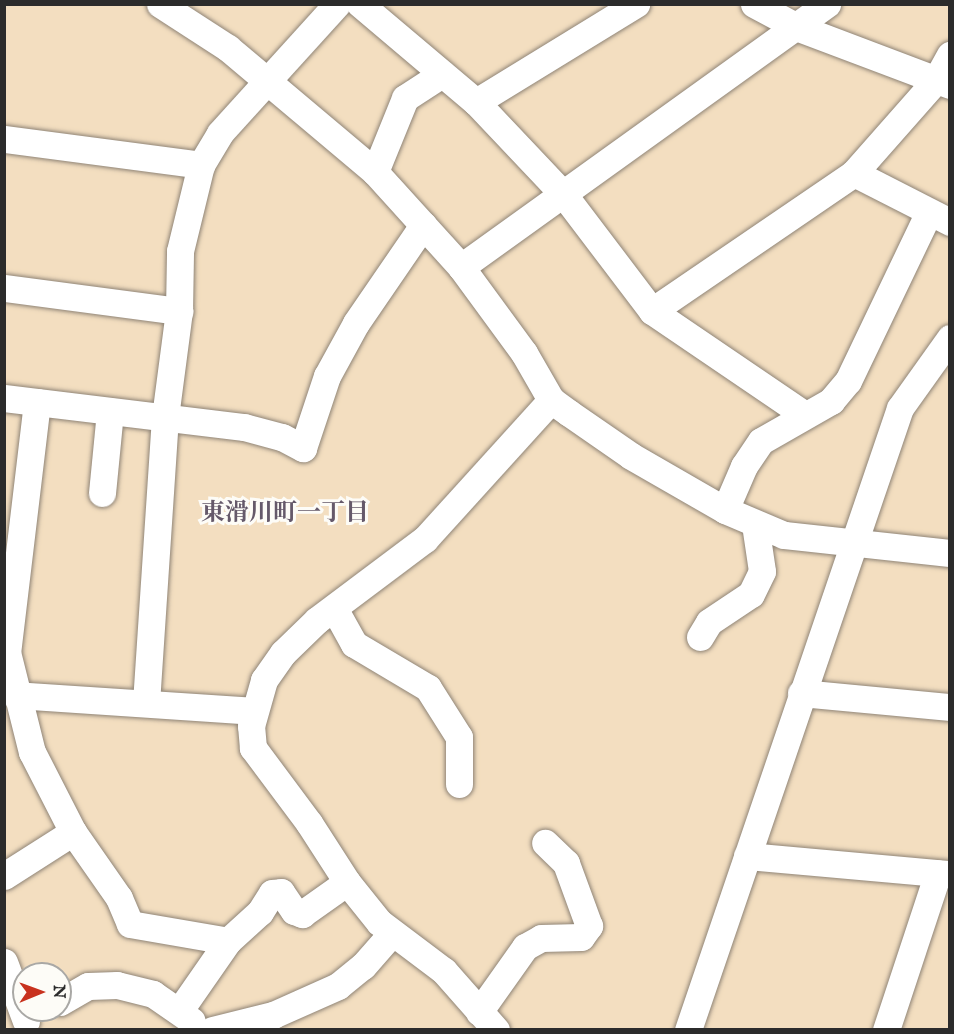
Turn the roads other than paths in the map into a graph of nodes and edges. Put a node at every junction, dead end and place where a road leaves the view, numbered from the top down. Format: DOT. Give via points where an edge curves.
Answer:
graph roads {
  1 [pos="160,4"];
  2 [pos="337,4"];
  3 [pos="360,4"];
  4 [pos="636,4"];
  5 [pos="754,4"];
  6 [pos="827,4"];
  7 [pos="800,28"];
  8 [pos="950,55"];
  9 [pos="442,74"];
  10 [pos="267,81"];
  11 [pos="943,83"];
  12 [pos="476,102"];
  13 [pos="4,139"];
  14 [pos="201,165"];
  15 [pos="375,172"];
  16 [pos="854,173"];
  17 [pos="564,195"];
  18 [pos="939,218"];
  19 [pos="423,225"];
  20 [pos="461,267"];
  21 [pos="4,288"];
  22 [pos="179,311"];
  23 [pos="652,311"];
  24 [pos="950,338"];
  25 [pos="4,398"];
  26 [pos="551,400"];
  27 [pos="37,402"];
  28 [pos="110,411"];
  29 [pos="805,415"];
  30 [pos="165,417"];
  31 [pos="102,493"];
  32 [pos="725,510"];
  33 [pos="755,524"];
  34 [pos="852,542"];
  35 [pos="950,553"];
  36 [pos="11,555"];
  37 [pos="334,608"];
  38 [pos="700,637"];
  39 [pos="801,693"];
  40 [pos="15,695"];
  41 [pos="146,703"];
  42 [pos="950,707"];
  43 [pos="254,711"];
  44 [pos="459,784"];
  45 [pos="73,832"];
  46 [pos="545,843"];
  47 [pos="747,856"];
  48 [pos="944,874"];
  49 [pos="4,876"];
  50 [pos="347,882"];
  51 [pos="392,933"];
  52 [pos="228,941"];
  53 [pos="4,962"];
  54 [pos="12,981"];
  55 [pos="72,995"];
  56 [pos="180,1010"];
  57 [pos="489,1024"];
  58 [pos="201,1029"];
  59 [pos="214,1029"];
  60 [pos="688,1029"];
  61 [pos="886,1029"];
  1 -- 10 [label="street" via="199,27"];
  2 -- 10 [label="street"];
  3 -- 9 [label="street"];
  4 -- 12 [label="street"];
  5 -- 7 [label="street"];
  6 -- 7 [label="street"];
  7 -- 11 [label="street"];
  7 -- 17 [label="street"];
  8 -- 11 [label="street"];
  9 -- 12 [label="street"];
  9 -- 15 [label="street" via="405,98"];
  10 -- 14 [label="street" via="220,134"];
  10 -- 15 [label="street"];
  11 -- 16 [label="street"];
  12 -- 17 [label="street"];
  13 -- 14 [label="street"];
  14 -- 22 [label="street" via="180,251"];
  15 -- 19 [label="street"];
  16 -- 18 [label="street"];
  16 -- 23 [label="street"];
  17 -- 20 [label="street"];
  17 -- 23 [label="street"];
  18 -- 29 [label="street" via="848,381 831,401"];
  19 -- 20 [label="street"];
  19 -- 30 [label="street" via="356,323 327,376 303,448 282,437 244,427"];
  20 -- 26 [label="street" via="524,353"];
  21 -- 22 [label="street"];
  22 -- 30 [label="street"];
  23 -- 29 [label="street"];
  24 -- 34 [label="street" via="900,408"];
  25 -- 27 [label="street"];
  26 -- 32 [label="street" via="631,456"];
  26 -- 37 [label="street" via="425,539"];
  27 -- 28 [label="street"];
  27 -- 36 [label="street"];
  28 -- 30 [label="street"];
  28 -- 31 [label="street"];
  29 -- 32 [label="street" via="761,441 744,465"];
  30 -- 41 [label="street"];
  32 -- 33 [label="street"];
  33 -- 34 [label="street" via="784,535"];
  33 -- 38 [label="street" via="762,571 751,594 709,622"];
  34 -- 35 [label="street"];
  34 -- 39 [label="street"];
  36 -- 40 [label="street" via="7,652"];
  37 -- 43 [label="street" via="283,653 264,680"];
  37 -- 44 [label="street" via="354,644 428,688 459,737"];
  39 -- 42 [label="street"];
  39 -- 47 [label="street"];
  40 -- 41 [label="street"];
  40 -- 45 [label="street" via="32,752"];
  41 -- 43 [label="street"];
  43 -- 50 [label="street" via="253,748"];
  45 -- 49 [label="street"];
  45 -- 52 [label="street" via="119,898 130,924"];
  46 -- 57 [label="street" via="566,863 589,926 581,937 541,938 525,947"];
  47 -- 48 [label="street"];
  47 -- 60 [label="street"];
  48 -- 61 [label="street"];
  50 -- 51 [label="street"];
  50 -- 52 [label="street" via="302,914 294,911 281,892 272,892 260,912"];
  51 -- 57 [label="street" via="444,971"];
  51 -- 59 [label="street" via="363,966 338,986 273,1015"];
  52 -- 56 [label="street"];
  53 -- 54 [label="street"];
  55 -- 56 [label="street" via="88,986 117,985 153,994"];
  56 -- 58 [label="street"];
}
